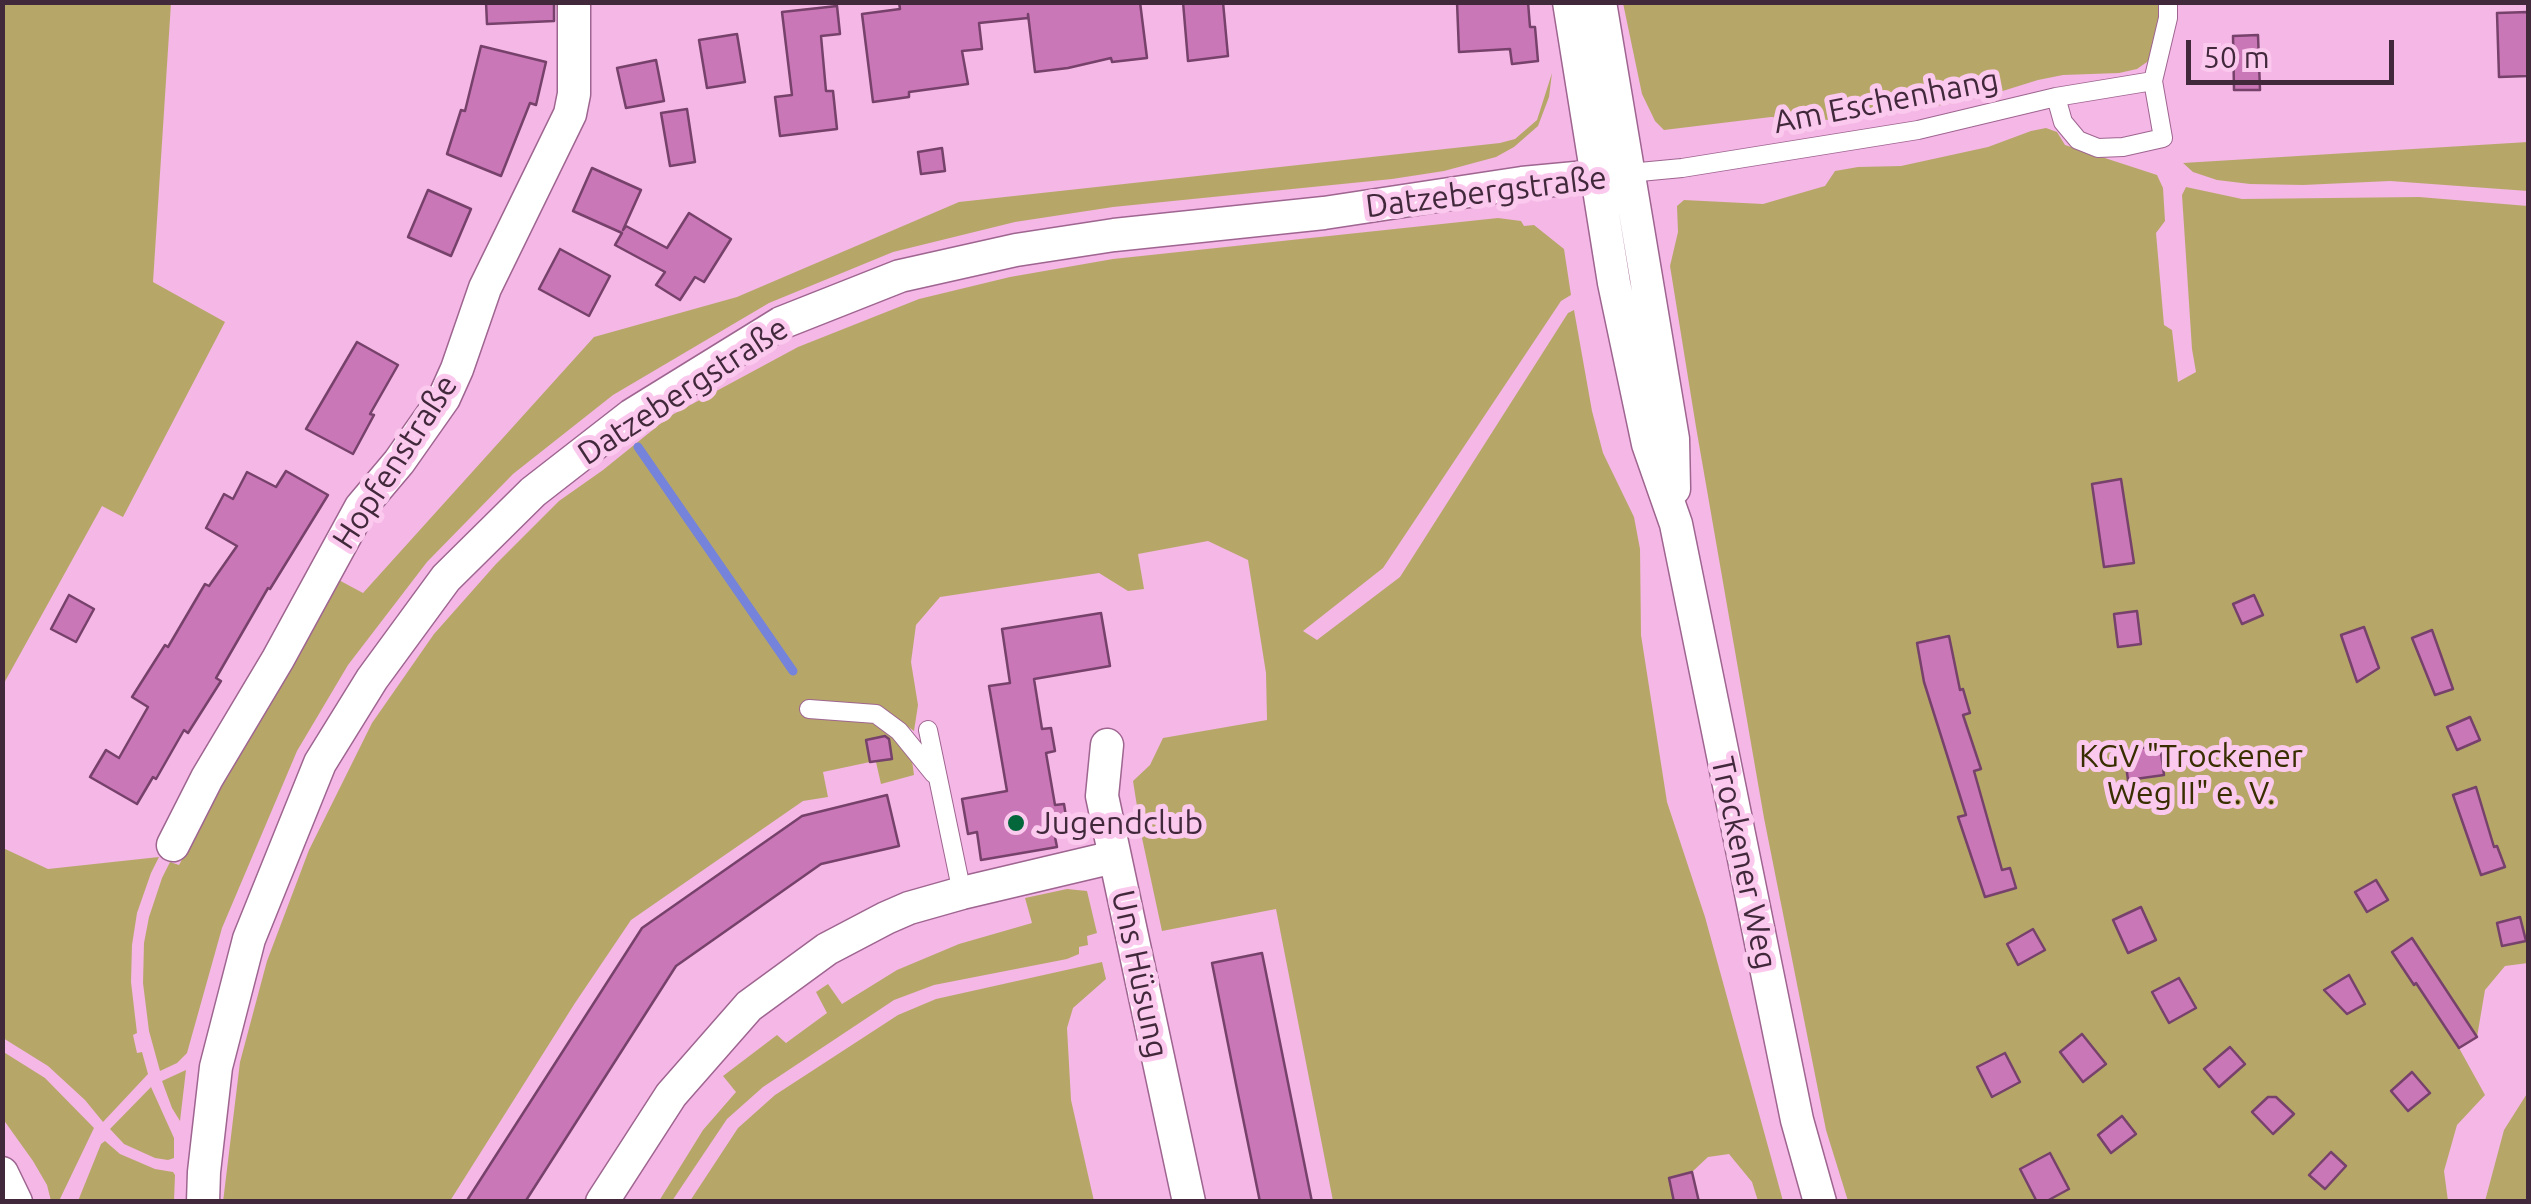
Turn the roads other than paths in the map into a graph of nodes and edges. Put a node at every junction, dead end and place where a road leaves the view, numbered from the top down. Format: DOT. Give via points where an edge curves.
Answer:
graph roads {
  1 [pos="574,2"];
  2 [pos="1570,2"];
  3 [pos="1600,2"];
  4 [pos="2168,2"];
  5 [pos="2153,81"];
  6 [pos="2056,96"];
  7 [pos="1612,175"];
  8 [pos="809,709"];
  9 [pos="928,730"];
  10 [pos="1107,744"];
  11 [pos="937,779"];
  12 [pos="173,845"];
  13 [pos="1114,857"];
  14 [pos="962,892"];
  15 [pos="2,1174"];
  16 [pos="16,1202"];
  17 [pos="203,1202"];
  18 [pos="602,1202"];
  19 [pos="1189,1202"];
  20 [pos="1820,1202"];
  1 -- 12 [label="street, Hopfenstraße" via="570,114 485,288 444,398 361,506"];
  2 -- 7 [label="street, Trockener Weg"];
  3 -- 7 [label="street, Trockener Weg"];
  4 -- 5 [label="lane"];
  5 -- 6 [label="lane, Am Eschenhang"];
  5 -- 6 [label="lane" via="2163,138 2123,147 2078,140 2062,122"];
  6 -- 7 [label="lane, Am Eschenhang" via="1918,130"];
  7 -- 17 [label="street, Datzebergstraße" via="1114,235 900,276 781,323 632,416 534,492 446,578 320,763 249,939 216,1067"];
  7 -- 20 [label="street, Trockener Weg" via="1673,439 1676,524 1797,1120"];
  8 -- 11 [label="lane" via="876,714"];
  9 -- 11 [label="lane"];
  10 -- 13 [label="street, Uns Hüsung" via="1102,796"];
  11 -- 14 [label="lane"];
  13 -- 14 [label="street"];
  13 -- 19 [label="street, Uns Hüsung"];
  14 -- 18 [label="street" via="886,918 749,1006 671,1094"];
  15 -- 16 [label="street"];
}
